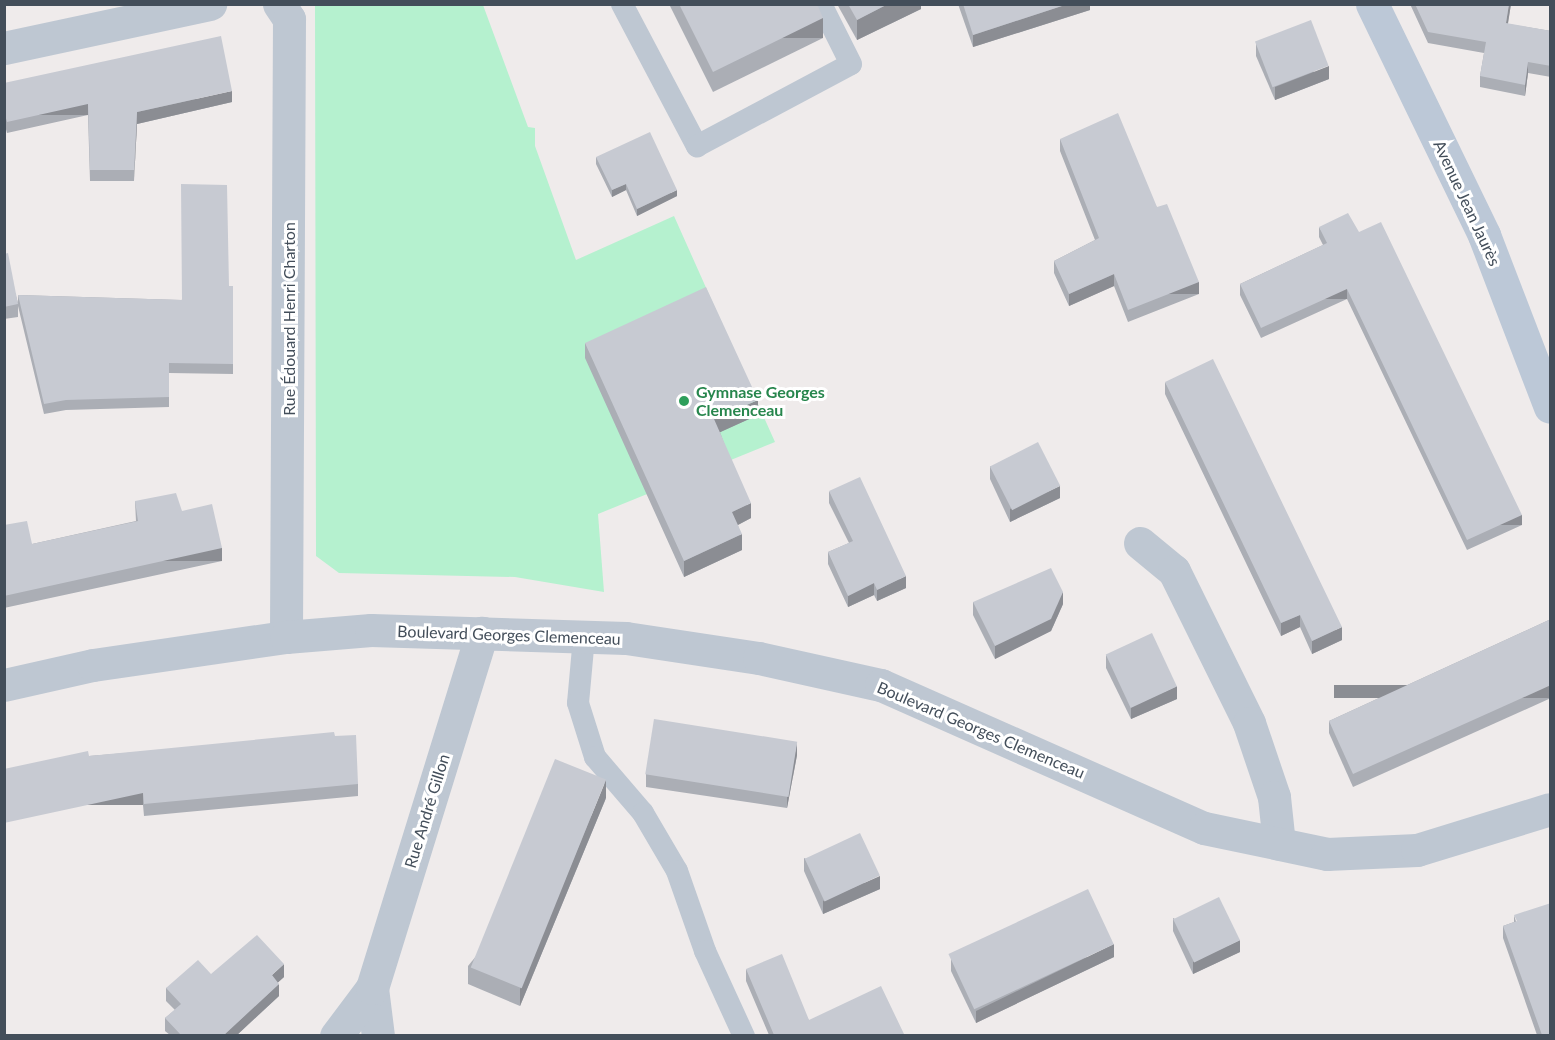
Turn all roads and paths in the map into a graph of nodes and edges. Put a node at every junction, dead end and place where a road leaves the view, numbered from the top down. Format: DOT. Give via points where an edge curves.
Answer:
graph roads {
  1 [pos="210,4"];
  2 [pos="279,4"];
  3 [pos="622,4"];
  4 [pos="822,4"];
  5 [pos="1372,4"];
  6 [pos="4,48"];
  7 [pos="1551,407"];
  8 [pos="1140,543"];
  9 [pos="482,633"];
  10 [pos="286,637"];
  11 [pos="584,637"];
  12 [pos="4,685"];
  13 [pos="1551,809"];
  14 [pos="1280,844"];
  15 [pos="372,988"];
  16 [pos="336,1035"];
  17 [pos="378,1035"];
  18 [pos="744,1035"];
  1 -- 6 [label="street"];
  2 -- 10 [label="street, Rue Édouard Henri Charton" via="289,19"];
  3 -- 4 [label="lane" via="697,146 851,64"];
  5 -- 7 [label="street, Avenue Jean Jaurès" via="1484,235"];
  8 -- 14 [label="street" via="1174,571 1249,723 1274,797"];
  9 -- 10 [label="street, Boulevard Georges Clemenceau" via="371,630"];
  9 -- 11 [label="street, Boulevard Georges Clemenceau"];
  9 -- 15 [label="street, Rue André Gillon"];
  10 -- 12 [label="street, Boulevard Georges Clemenceau" via="93,665"];
  11 -- 14 [label="street, Boulevard Georges Clemenceau" via="626,638 759,658 881,686 1204,828"];
  11 -- 18 [label="lane" via="579,704 595,757 643,813 677,871 705,951"];
  13 -- 14 [label="street, Boulevard Georges Clemenceau" via="1417,850 1327,854"];
  15 -- 16 [label="street, Rue André Gillon"];
  15 -- 17 [label="street, Rue André Gillon"];
}
